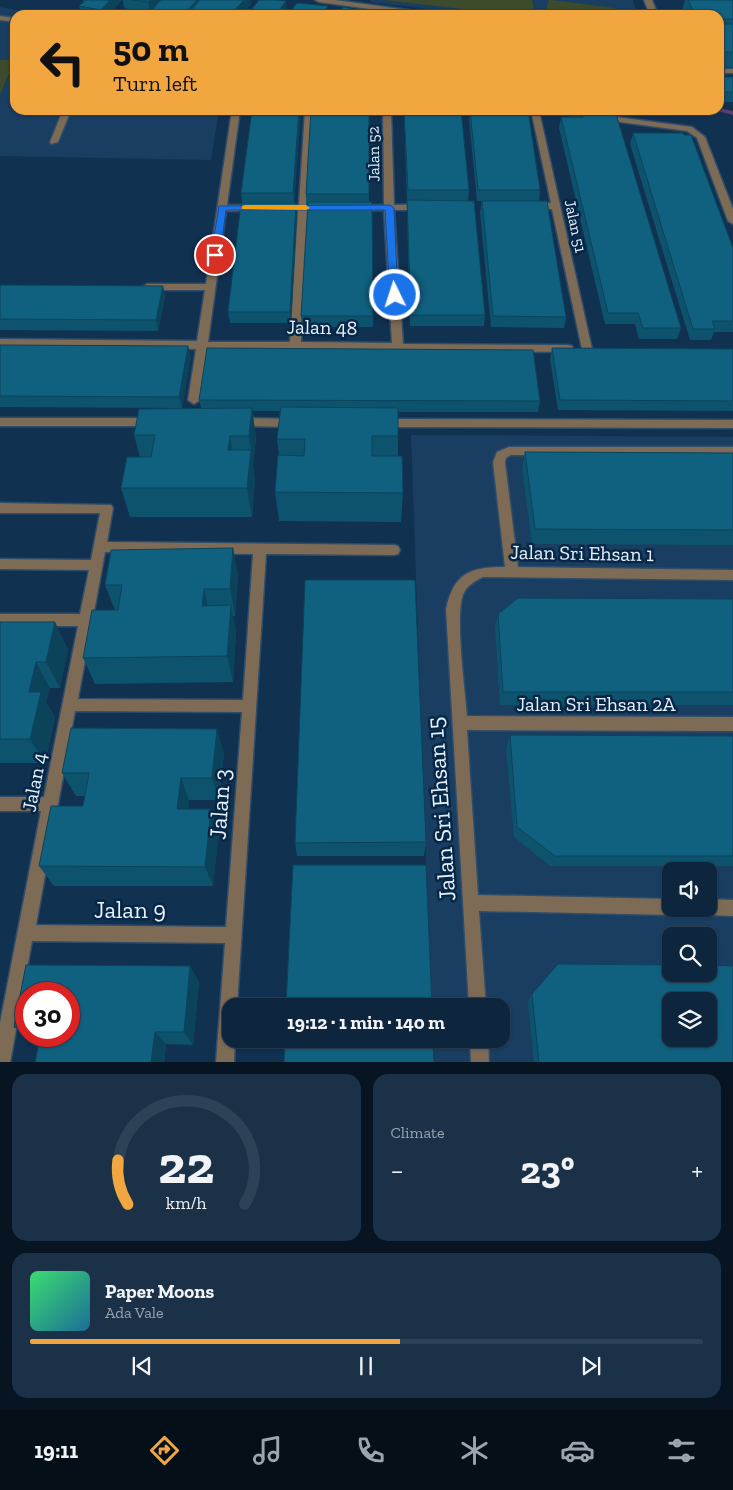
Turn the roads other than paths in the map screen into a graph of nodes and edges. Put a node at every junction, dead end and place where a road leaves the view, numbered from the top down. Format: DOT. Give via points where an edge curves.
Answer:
graph roads {
  1 [pos="319,0"];
  2 [pos="361,3"];
  3 [pos="401,10"];
  4 [pos="65,115"];
  5 [pos="235,115"];
  6 [pos="309,115"];
  7 [pos="387,115"];
  8 [pos="536,115"];
  9 [pos="581,115"];
  10 [pos="54,142"];
  11 [pos="517,206"];
  12 [pos="557,206"];
  13 [pos="429,207"];
  14 [pos="222,208"];
  15 [pos="302,208"];
  16 [pos="390,208"];
  17 [pos="733,222"];
  18 [pos="134,287"];
  19 [pos="210,287"];
  20 [pos="0,343"];
  21 [pos="202,344"];
  22 [pos="295,346"];
  23 [pos="398,348"];
  24 [pos="592,349"];
  25 [pos="194,400"];
  26 [pos="0,422"];
  27 [pos="162,422"];
  28 [pos="220,422"];
  29 [pos="309,423"];
  30 [pos="368,423"];
  31 [pos="733,424"];
  32 [pos="733,451"];
  33 [pos="0,508"];
  34 [pos="99,547"];
  35 [pos="260,549"];
  36 [pos="394,550"];
  37 [pos="0,564"];
  38 [pos="96,565"];
  39 [pos="512,573"];
  40 [pos="733,575"];
  41 [pos="453,609"];
  42 [pos="0,620"];
  43 [pos="85,620"];
  44 [pos="69,705"];
  45 [pos="250,706"];
  46 [pos="460,723"];
  47 [pos="733,724"];
  48 [pos="0,804"];
  49 [pos="50,804"];
  50 [pos="471,903"];
  51 [pos="662,907"];
  52 [pos="717,907"];
  53 [pos="733,908"];
  54 [pos="26,933"];
  55 [pos="234,935"];
  56 [pos="477,998"];
  57 [pos="479,1048"];
  58 [pos="1,1062"];
  59 [pos="225,1062"];
  60 [pos="480,1062"];
  1 -- 2 [label="street"];
  2 -- 3 [label="street"];
  4 -- 10 [label="street"];
  5 -- 14 [label="street"];
  6 -- 15 [label="street"];
  7 -- 16 [label="street, Jalan 52"];
  8 -- 12 [label="street, Jalan 51"];
  9 -- 17 [label="street" via="689,129 701,137"];
  11 -- 12 [label="street"];
  12 -- 24 [label="street, Jalan 51"];
  13 -- 16 [label="street"];
  14 -- 15 [label="street"];
  14 -- 19 [label="street"];
  15 -- 16 [label="street"];
  15 -- 22 [label="street"];
  16 -- 23 [label="street, Jalan 52"];
  18 -- 19 [label="street"];
  19 -- 21 [label="street"];
  20 -- 21 [label="street, Jalan 48"];
  21 -- 22 [label="street, Jalan 48"];
  21 -- 25 [label="street"];
  22 -- 23 [label="street, Jalan 48"];
  23 -- 24 [label="street, Jalan 48"];
  26 -- 27 [label="street"];
  28 -- 29 [label="street"];
  30 -- 31 [label="street"];
  32 -- 39 [label="street" via="509,452 501,455 499,462"];
  33 -- 34 [label="street, Jalan 4" via="106,508"];
  34 -- 35 [label="street"];
  34 -- 38 [label="street, Jalan 4"];
  35 -- 36 [label="street"];
  35 -- 45 [label="street, Jalan 3"];
  37 -- 38 [label="street"];
  38 -- 43 [label="street, Jalan 4"];
  39 -- 40 [label="street, Jalan Sri Ehsan 1"];
  39 -- 41 [label="street, Jalan Sri Ehsan 1" via="482,572 466,580 456,592"];
  41 -- 46 [label="street, Jalan Sri Ehsan 15"];
  42 -- 43 [label="street"];
  43 -- 44 [label="street, Jalan 4"];
  44 -- 45 [label="street"];
  44 -- 49 [label="street, Jalan 4"];
  45 -- 55 [label="street, Jalan 3"];
  46 -- 47 [label="street, Jalan Sri Ehsan 2A"];
  46 -- 50 [label="street, Jalan Sri Ehsan 15"];
  48 -- 49 [label="street"];
  49 -- 54 [label="street, Jalan 4"];
  50 -- 51 [label="street"];
  50 -- 56 [label="street, Jalan Sri Ehsan 15"];
  52 -- 53 [label="street"];
  54 -- 55 [label="street, Jalan 9"];
  54 -- 58 [label="street, Jalan 4"];
  55 -- 59 [label="street, Jalan 3"];
  57 -- 60 [label="street"];
}
